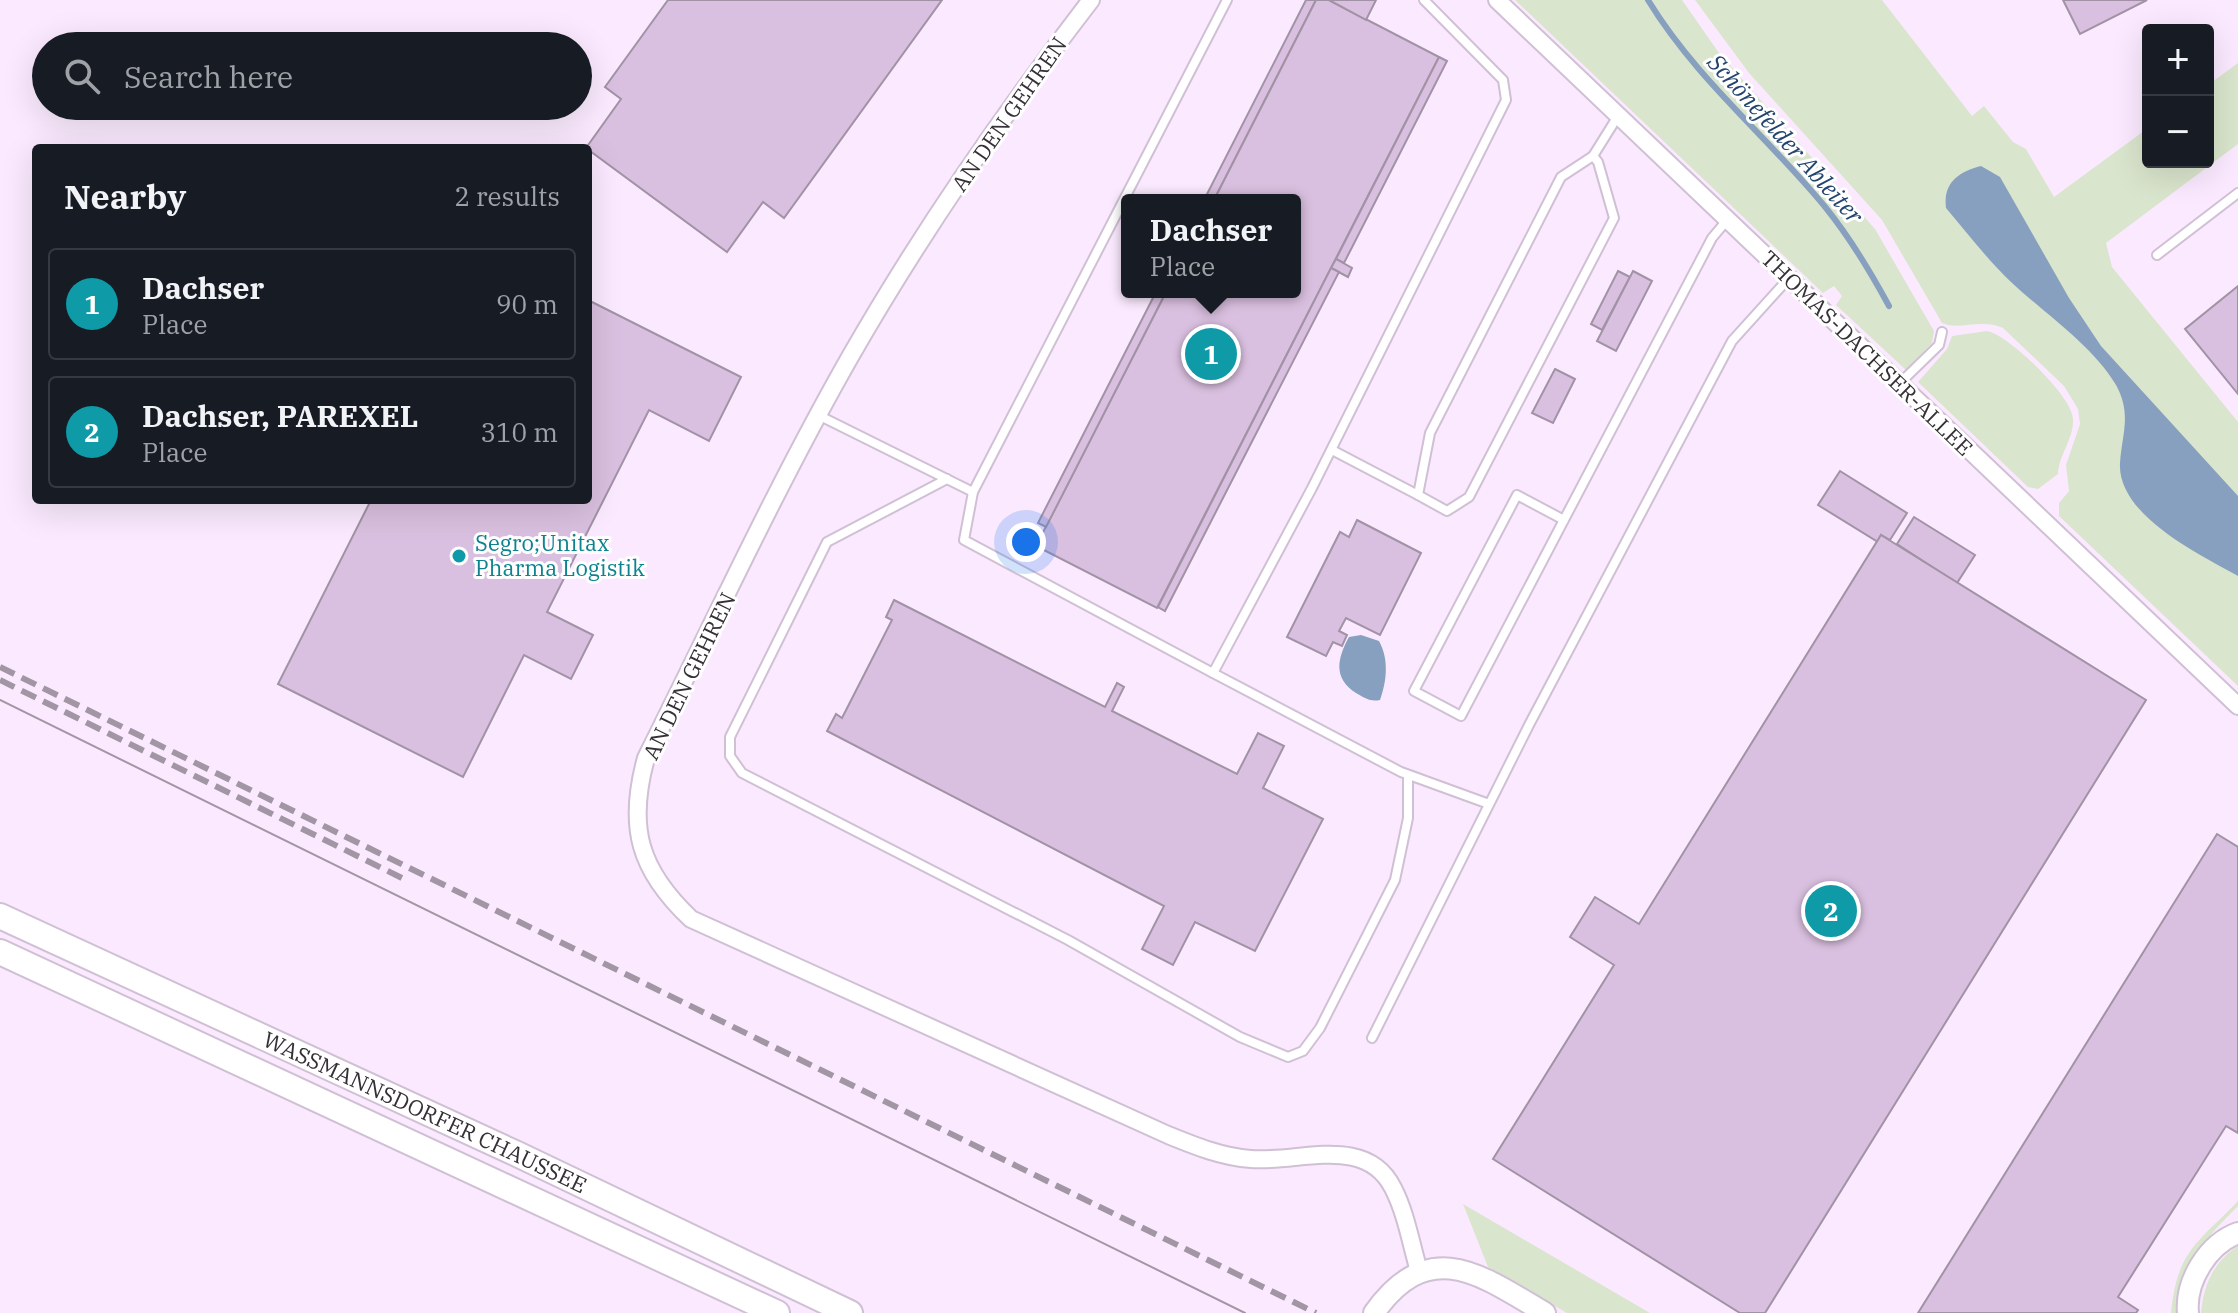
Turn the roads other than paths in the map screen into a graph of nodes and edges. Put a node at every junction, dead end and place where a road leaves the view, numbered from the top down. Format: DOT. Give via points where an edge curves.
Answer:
graph roads {
  1 [pos="1091,0"];
  2 [pos="1227,0"];
  3 [pos="1424,0"];
  4 [pos="1497,0"];
  5 [pos="1619,115"];
  6 [pos="1593,156"];
  7 [pos="2238,193"];
  8 [pos="1127,194"];
  9 [pos="1121,205"];
  10 [pos="1728,219"];
  11 [pos="2157,255"];
  12 [pos="1788,279"];
  13 [pos="1942,332"];
  14 [pos="1899,385"];
  15 [pos="818,415"];
  16 [pos="1332,450"];
  17 [pos="947,479"];
  18 [pos="973,492"];
  19 [pos="1418,495"];
  20 [pos="1564,520"];
  21 [pos="1213,673"];
  22 [pos="2238,706"];
  23 [pos="1408,775"];
  24 [pos="1489,804"];
  25 [pos="0,916"];
  26 [pos="0,952"];
  27 [pos="1372,1038"];
  28 [pos="2238,1233"];
  29 [pos="1419,1271"];
  30 [pos="777,1313"];
  31 [pos="850,1313"];
  32 [pos="1374,1313"];
  33 [pos="1545,1313"];
  34 [pos="2188,1313"];
  1 -- 15 [label="street, AN DEN GEHREN" via="1013,101"];
  2 -- 8 [label="lane"];
  3 -- 16 [label="lane" via="1503,80 1506,100"];
  4 -- 5 [label="street, THOMAS-DACHSER-ALLEE"];
  5 -- 6 [label="lane"];
  5 -- 10 [label="street, THOMAS-DACHSER-ALLEE"];
  6 -- 19 [label="lane" via="1561,177 1430,433"];
  6 -- 19 [label="lane" via="1614,218 1469,497 1447,511"];
  7 -- 11 [label="lane"];
  9 -- 18 [label="lane"];
  10 -- 12 [label="street, THOMAS-DACHSER-ALLEE"];
  10 -- 20 [label="lane" via="1712,238"];
  12 -- 14 [label="street, THOMAS-DACHSER-ALLEE"];
  12 -- 24 [label="lane" via="1732,341"];
  13 -- 14 [label="lane" via="1939,345"];
  14 -- 22 [label="street, THOMAS-DACHSER-ALLEE"];
  15 -- 17 [label="lane"];
  15 -- 29 [label="street, AN DEN GEHREN" via="646,758 636,796 639,832 648,866 670,899 691,919 1204,1149 1252,1159 1340,1154 1365,1159 1393,1187"];
  16 -- 19 [label="lane"];
  16 -- 21 [label="lane"];
  17 -- 18 [label="lane"];
  17 -- 23 [label="lane" via="827,542 730,737 730,756 742,773 1068,940 1240,1037 1288,1057 1303,1051 1320,1028 1395,880 1408,818"];
  18 -- 21 [label="lane" via="964,540"];
  20 -- 20 [label="lane" via="1517,495 1414,691 1461,716"];
  21 -- 23 [label="lane"];
  23 -- 24 [label="lane"];
  24 -- 27 [label="lane"];
  25 -- 31 [label="main road, WASSMANNSDORFER CHAUSSEE"];
  26 -- 30 [label="main road, WASSMANNSDORFER CHAUSSEE"];
  28 -- 34 [label="street" via="2210,1251 2196,1275"];
  29 -- 32 [label="street"];
  29 -- 33 [label="street" via="1444,1266 1462,1271 1493,1282"];
}
